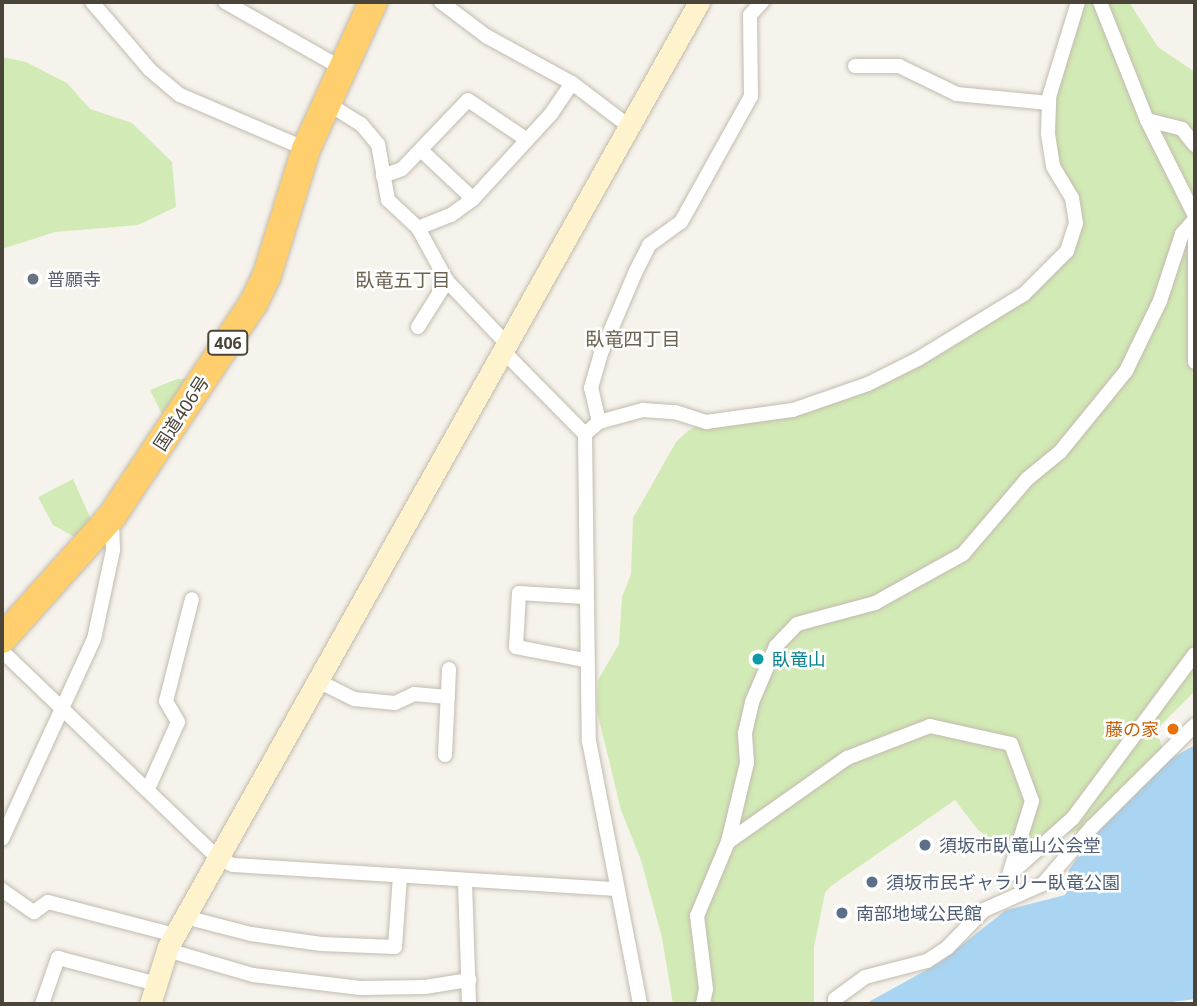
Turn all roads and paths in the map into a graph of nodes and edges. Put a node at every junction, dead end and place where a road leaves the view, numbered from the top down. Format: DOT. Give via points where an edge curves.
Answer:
graph roads {
  1 [pos="92,2"];
  2 [pos="225,2"];
  3 [pos="373,2"];
  4 [pos="441,2"];
  5 [pos="699,2"];
  6 [pos="762,2"];
  7 [pos="1078,2"];
  8 [pos="1100,2"];
  9 [pos="855,66"];
  10 [pos="341,68"];
  11 [pos="572,83"];
  12 [pos="327,103"];
  13 [pos="1049,103"];
  14 [pos="1147,120"];
  15 [pos="629,127"];
  16 [pos="527,140"];
  17 [pos="1195,145"];
  18 [pos="306,149"];
  19 [pos="421,150"];
  20 [pos="383,176"];
  21 [pos="472,199"];
  22 [pos="1195,218"];
  23 [pos="418,228"];
  24 [pos="1195,239"];
  25 [pos="447,281"];
  26 [pos="418,327"];
  27 [pos="506,348"];
  28 [pos="1195,362"];
  29 [pos="598,422"];
  30 [pos="585,434"];
  31 [pos="112,516"];
  32 [pos="584,597"];
  33 [pos="192,599"];
  34 [pos="2,639"];
  35 [pos="2,651"];
  36 [pos="1195,654"];
  37 [pos="584,660"];
  38 [pos="449,669"];
  39 [pos="316,680"];
  40 [pos="448,697"];
  41 [pos="62,709"];
  42 [pos="1195,725"];
  43 [pos="445,755"];
  44 [pos="148,789"];
  45 [pos="2,839"];
  46 [pos="729,842"];
  47 [pos="219,859"];
  48 [pos="1009,875"];
  49 [pos="400,876"];
  50 [pos="465,881"];
  51 [pos="1043,884"];
  52 [pos="617,889"];
  53 [pos="2,890"];
  54 [pos="176,934"];
  55 [pos="468,980"];
  56 [pos="153,994"];
  57 [pos="43,1004"];
  58 [pos="469,1004"];
  59 [pos="640,1004"];
  60 [pos="703,1004"];
  61 [pos="836,1004"];
  1 -- 18 [label="street" via="150,70 180,95"];
  2 -- 10 [label="street"];
  3 -- 10 [label="highway, 国道406号 / 406"];
  4 -- 11 [label="street" via="485,36"];
  5 -- 15 [label="street"];
  6 -- 29 [label="street" via="750,15 751,96 681,222 649,245 636,271 591,388"];
  7 -- 13 [label="street"];
  8 -- 14 [label="street"];
  9 -- 13 [label="street" via="899,66 957,94"];
  10 -- 12 [label="highway, 国道406号 / 406"];
  11 -- 15 [label="street"];
  11 -- 16 [label="street"];
  12 -- 18 [label="highway, 国道406号 / 406"];
  12 -- 20 [label="street" via="361,124 378,144"];
  13 -- 29 [label="street" via="1053,166 1072,198 1076,223 1067,251 1024,294 918,359 868,384 793,410 706,422 675,412 643,410"];
  14 -- 17 [label="street" via="1182,129"];
  14 -- 22 [label="street"];
  15 -- 27 [label="street"];
  16 -- 19 [label="street" via="468,100"];
  16 -- 21 [label="street"];
  18 -- 31 [label="highway, 国道406号 / 406" via="267,275 253,304"];
  19 -- 20 [label="street" via="402,169"];
  19 -- 21 [label="street"];
  20 -- 23 [label="street" via="387,200"];
  21 -- 23 [label="street" via="451,215"];
  22 -- 46 [label="street" via="1182,234 1160,301 1126,371 1060,452 1027,479 963,554 875,603 797,624 776,646 752,702 745,733 747,762"];
  23 -- 25 [label="street"];
  24 -- 28 [label="street"];
  25 -- 26 [label="street"];
  25 -- 27 [label="street"];
  27 -- 30 [label="street"];
  27 -- 39 [label="street"];
  29 -- 30 [label="street"];
  30 -- 32 [label="street"];
  31 -- 34 [label="highway, 国道406号 / 406"];
  31 -- 41 [label="street" via="113,550 94,639"];
  32 -- 37 [label="street"];
  32 -- 37 [label="street" via="519,593 516,647"];
  33 -- 44 [label="street" via="166,701 178,722"];
  35 -- 41 [label="street"];
  36 -- 48 [label="street" via="1073,818"];
  37 -- 52 [label="street" via="589,741"];
  38 -- 40 [label="street"];
  39 -- 40 [label="street" via="354,699 395,703 414,694"];
  39 -- 47 [label="street"];
  40 -- 43 [label="street"];
  41 -- 44 [label="street"];
  41 -- 45 [label="street"];
  42 -- 51 [label="street" via="1092,827"];
  44 -- 47 [label="street"];
  46 -- 48 [label="street" via="847,758 930,726 1011,744 1032,801"];
  46 -- 60 [label="street" via="697,916 706,989"];
  47 -- 49 [label="street" via="233,865"];
  47 -- 54 [label="street"];
  48 -- 51 [label="street"];
  49 -- 50 [label="street"];
  49 -- 54 [label="street" via="395,947"];
  50 -- 52 [label="street"];
  50 -- 55 [label="street"];
  51 -- 61 [label="street" via="984,910 947,948 927,961 865,977 835,999"];
  52 -- 59 [label="street"];
  53 -- 54 [label="street" via="34,912 48,902"];
  54 -- 55 [label="street" via="253,975 360,988 425,987"];
  54 -- 56 [label="street"];
  55 -- 58 [label="street"];
  56 -- 57 [label="street" via="58,958"];
}
